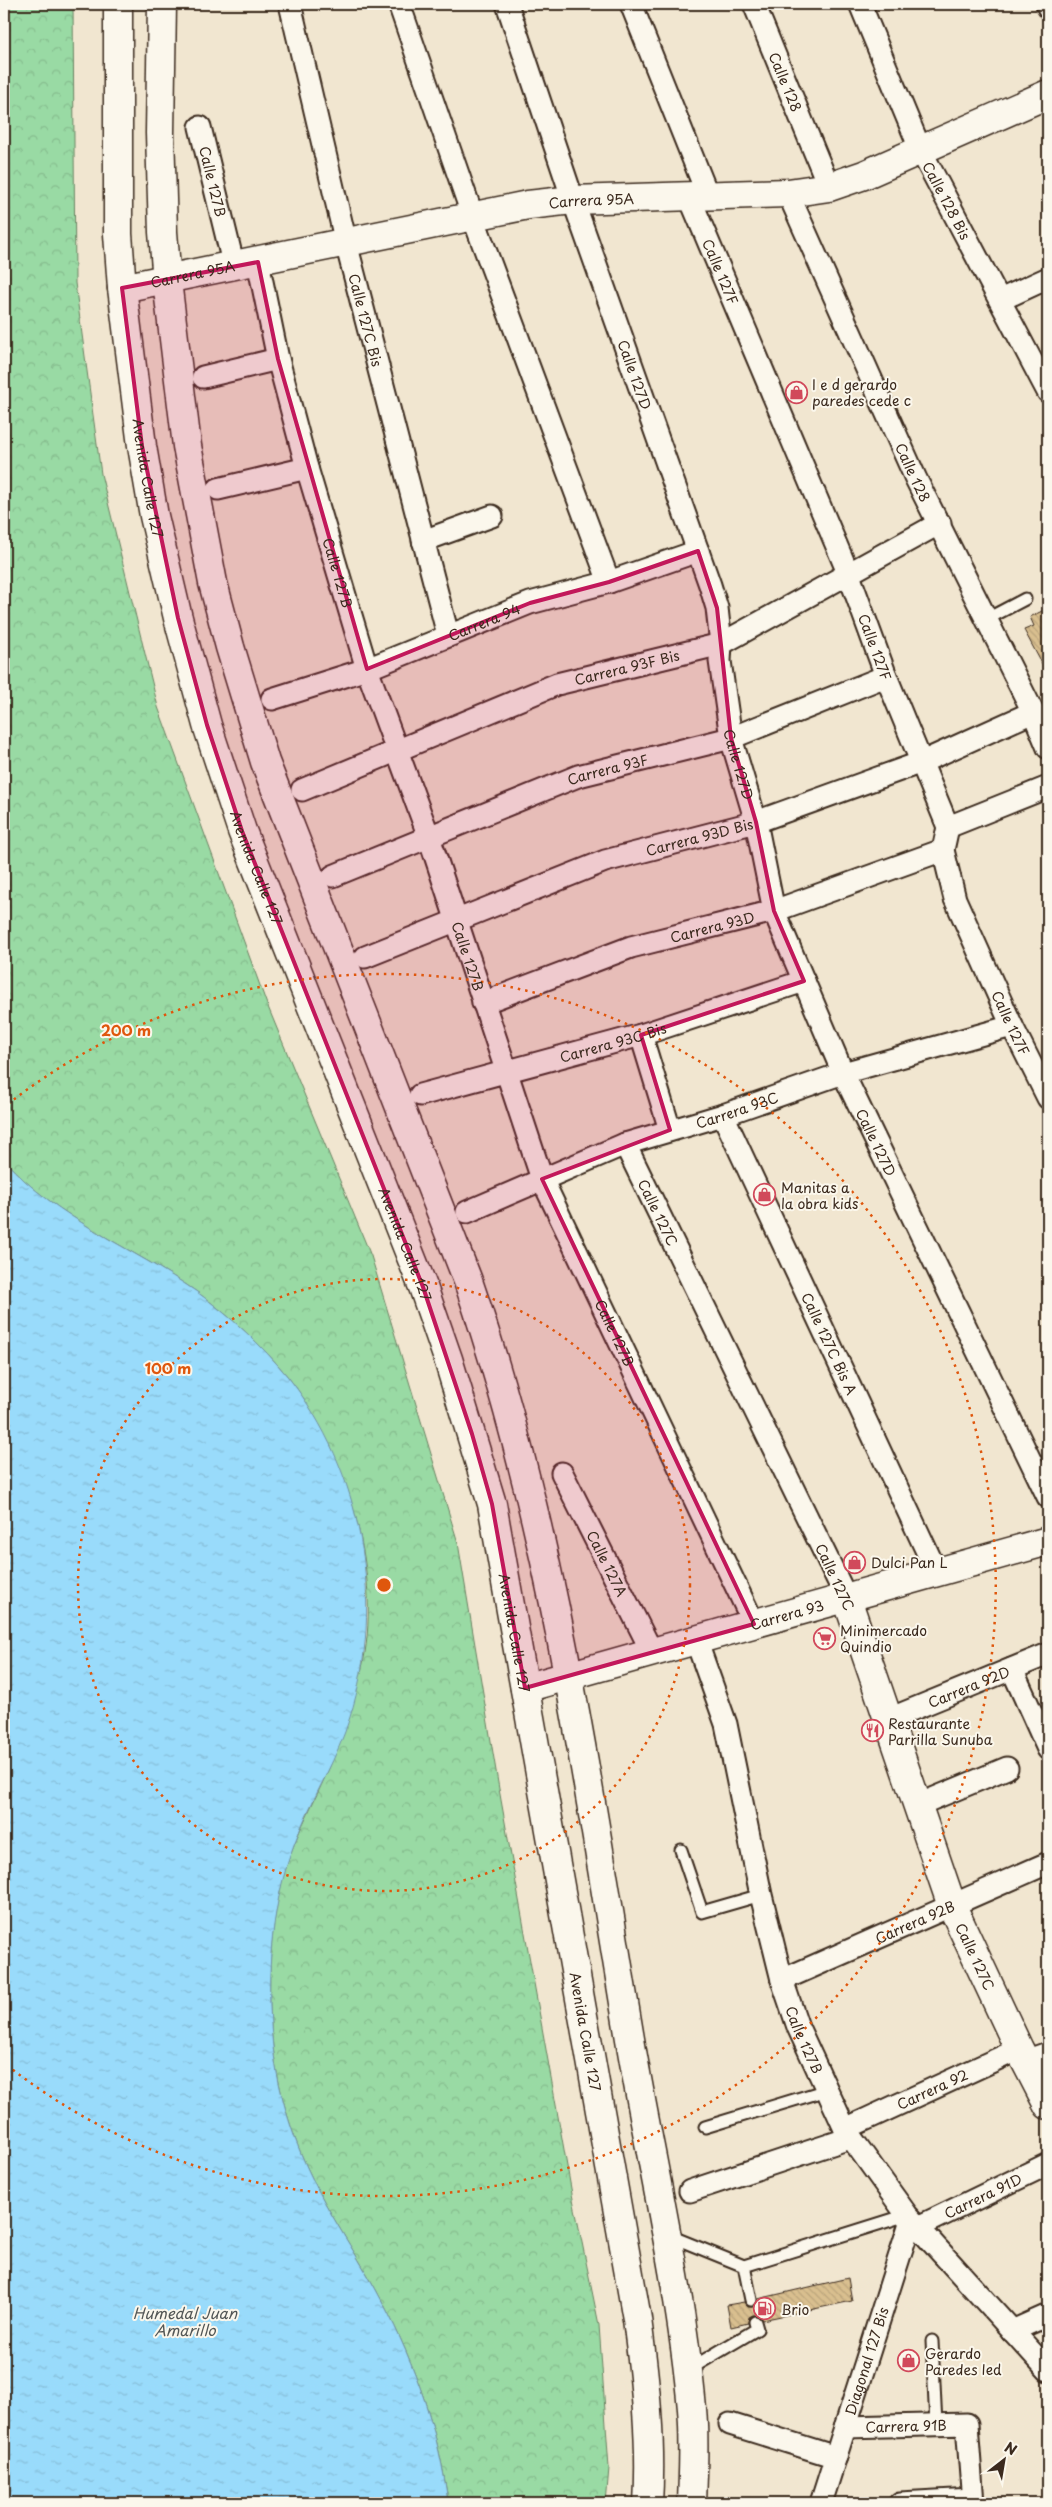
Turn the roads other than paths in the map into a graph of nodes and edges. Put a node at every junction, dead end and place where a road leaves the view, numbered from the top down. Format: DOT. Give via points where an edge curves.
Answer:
graph roads {
  1 [pos="118,4"];
  2 [pos="162,4"];
  3 [pos="290,4"];
  4 [pos="399,4"];
  5 [pos="507,4"];
  6 [pos="632,4"];
  7 [pos="754,4"];
  8 [pos="860,4"];
  9 [pos="1048,94"];
  10 [pos="200,127"];
  11 [pos="921,151"];
  12 [pos="828,187"];
  13 [pos="788,193"];
  14 [pos="698,196"];
  15 [pos="573,200"];
  16 [pos="473,217"];
  17 [pos="346,243"];
  18 [pos="246,264"];
  19 [pos="1048,278"];
  20 [pos="167,281"];
  21 [pos="122,288"];
  22 [pos="1000,300"];
  23 [pos="278,359"];
  24 [pos="203,377"];
  25 [pos="1048,392"];
  26 [pos="307,468"];
  27 [pos="218,489"];
  28 [pos="492,516"];
  29 [pos="940,524"];
  30 [pos="423,541"];
  31 [pos="698,551"];
  32 [pos="849,575"];
  33 [pos="609,582"];
  34 [pos="1025,599"];
  35 [pos="987,619"];
  36 [pos="448,635"];
  37 [pos="721,644"];
  38 [pos="366,669"];
  39 [pos="886,676"];
  40 [pos="272,699"];
  41 [pos="1033,712"];
  42 [pos="731,738"];
  43 [pos="1048,748"];
  44 [pos="396,749"];
  45 [pos="922,762"];
  46 [pos="1048,786"];
  47 [pos="302,790"];
  48 [pos="756,822"];
  49 [pos="948,828"];
  50 [pos="429,837"];
  51 [pos="943,850"];
  52 [pos="333,876"];
  53 [pos="774,911"];
  54 [pos="457,920"];
  55 [pos="365,957"];
  56 [pos="804,981"];
  57 [pos="483,1002"];
  58 [pos="1012,1026"];
  59 [pos="642,1035"];
  60 [pos="505,1071"];
  61 [pos="843,1073"];
  62 [pos="420,1095"];
  63 [pos="1048,1098"];
  64 [pos="724,1115"];
  65 [pos="670,1130"];
  66 [pos="625,1144"];
  67 [pos="542,1179"];
  68 [pos="467,1212"];
  69 [pos="562,1473"];
  70 [pos="1048,1497"];
  71 [pos="1048,1542"];
  72 [pos="937,1573"];
  73 [pos="847,1599"];
  74 [pos="754,1624"];
  75 [pos="696,1640"];
  76 [pos="652,1652"];
  77 [pos="1048,1654"];
  78 [pos="1012,1669"];
  79 [pos="568,1676"];
  80 [pos="525,1688"];
  81 [pos="889,1719"];
  82 [pos="1048,1750"];
  83 [pos="1007,1768"];
  84 [pos="918,1804"];
  85 [pos="681,1850"];
  86 [pos="1048,1863"];
  87 [pos="761,1895"];
  88 [pos="952,1906"];
  89 [pos="782,1980"];
  90 [pos="1031,2054"];
  91 [pos="827,2090"];
  92 [pos="1048,2105"];
  93 [pos="705,2127"];
  94 [pos="848,2133"];
  95 [pos="1048,2164"];
  96 [pos="690,2191"];
  97 [pos="912,2220"];
  98 [pos="666,2235"];
  99 [pos="744,2266"];
  100 [pos="751,2300"];
  101 [pos="1048,2316"];
  102 [pos="755,2322"];
  103 [pos="1012,2331"];
  104 [pos="932,2341"];
  105 [pos="688,2370"];
  106 [pos="1048,2370"];
  107 [pos="730,2424"];
  108 [pos="936,2425"];
  109 [pos="845,2427"];
  110 [pos="836,2457"];
  111 [pos="972,2501"];
  112 [pos="648,2503"];
  113 [pos="692,2503"];
  114 [pos="821,2503"];
  115 [pos="900,2503"];
  1 -- 21 [label="main road, Avenida Calle 127" via="118,234"];
  2 -- 20 [label="main road" via="162,232"];
  3 -- 17 [label="street, Calle 127C Bis"];
  4 -- 16 [label="street"];
  5 -- 15 [label="street, Calle 127D"];
  6 -- 14 [label="street, Calle 127F"];
  7 -- 12 [label="street, Calle 128"];
  8 -- 11 [label="street, Calle 128 Bis"];
  9 -- 11 [label="main road, Carrera 95A"];
  10 -- 18 [label="street, Calle 127B"];
  11 -- 12 [label="main road, Carrera 95A"];
  11 -- 22 [label="street, Calle 128 Bis"];
  12 -- 13 [label="main road, Carrera 95A"];
  13 -- 14 [label="main road, Carrera 95A"];
  13 -- 29 [label="street, Calle 128" via="916,479"];
  14 -- 15 [label="main road, Carrera 95A"];
  14 -- 32 [label="street, Calle 127F"];
  15 -- 16 [label="main road, Carrera 95A" via="528,205"];
  15 -- 31 [label="street, Calle 127D"];
  16 -- 17 [label="main road, Carrera 95A"];
  16 -- 33 [label="street"];
  17 -- 18 [label="main road, Carrera 95A"];
  17 -- 30 [label="street, Calle 127C Bis"];
  18 -- 20 [label="main road, Carrera 95A"];
  18 -- 23 [label="street, Calle 127B"];
  19 -- 22 [label="street"];
  20 -- 21 [label="main road, Carrera 95A"];
  20 -- 79 [label="main road" via="196,499 230,647 268,770 488,1338 534,1504"];
  21 -- 80 [label="main road, Avenida Calle 127" via="154,516 207,725 242,831 395,1212 448,1359 492,1504"];
  22 -- 25 [label="street, Calle 128 Bis"];
  23 -- 24 [label="street"];
  23 -- 26 [label="street, Calle 127B"];
  26 -- 27 [label="street"];
  26 -- 38 [label="street, Calle 127B"];
  28 -- 30 [label="street"];
  29 -- 32 [label="street, Carrera 93F Bis"];
  29 -- 35 [label="street, Calle 128"];
  30 -- 36 [label="street, Calle 127C Bis"];
  31 -- 33 [label="street, Carrera 94"];
  31 -- 37 [label="street, Calle 127D" via="717,608"];
  32 -- 37 [label="street, Carrera 93F Bis"];
  32 -- 39 [label="street, Calle 127F"];
  33 -- 36 [label="street, Carrera 94" via="530,603"];
  34 -- 35 [label="lane"];
  35 -- 41 [label="street, Calle 128"];
  36 -- 38 [label="street, Carrera 94"];
  37 -- 42 [label="street, Calle 127D" via="720,661"];
  37 -- 44 [label="street, Carrera 93F Bis" via="557,684"];
  38 -- 40 [label="street, Carrera 94"];
  38 -- 44 [label="street, Calle 127B"];
  39 -- 42 [label="street, Carrera 93F"];
  39 -- 45 [label="street, Calle 127F"];
  41 -- 43 [label="street, Calle 128"];
  41 -- 45 [label="street, Carrera 93D Bis"];
  42 -- 48 [label="street, Calle 127D"];
  42 -- 50 [label="street, Carrera 93F" via="578,776"];
  44 -- 47 [label="street, Carrera 93F Bis"];
  44 -- 50 [label="street, Calle 127B"];
  45 -- 48 [label="street, Carrera 93D Bis"];
  45 -- 49 [label="street, Calle 127F"];
  46 -- 49 [label="street"];
  48 -- 53 [label="street, Calle 127D"];
  48 -- 54 [label="street, Carrera 93D Bis" via="605,860"];
  49 -- 51 [label="street, Calle 127F"];
  50 -- 52 [label="street, Carrera 93F"];
  50 -- 54 [label="street, Calle 127B"];
  51 -- 53 [label="street, Carrera 93D"];
  51 -- 58 [label="street, Calle 127F" via="955,899"];
  53 -- 56 [label="street, Calle 127D"];
  53 -- 57 [label="street, Carrera 93D" via="631,947"];
  54 -- 55 [label="street, Carrera 93D Bis"];
  54 -- 57 [label="street, Calle 127B"];
  56 -- 59 [label="street, Carrera 93C Bis"];
  56 -- 61 [label="street, Calle 127D"];
  57 -- 60 [label="street, Calle 127B"];
  58 -- 61 [label="street, Carrera 93C"];
  58 -- 63 [label="street, Calle 127F"];
  59 -- 60 [label="street, Carrera 93C Bis"];
  59 -- 65 [label="street"];
  60 -- 62 [label="street, Carrera 93C Bis"];
  60 -- 67 [label="street, Calle 127B"];
  61 -- 64 [label="street, Carrera 93C"];
  61 -- 70 [label="street, Calle 127D"];
  64 -- 65 [label="street, Carrera 93C"];
  64 -- 72 [label="street, Calle 127C Bis A"];
  65 -- 66 [label="street, Carrera 93C"];
  66 -- 67 [label="street, Carrera 93C"];
  66 -- 73 [label="street, Calle 127C"];
  67 -- 68 [label="street, Carrera 93C"];
  67 -- 74 [label="street, Calle 127B"];
  69 -- 76 [label="street, Calle 127A"];
  71 -- 72 [label="main road, Carrera 93"];
  72 -- 73 [label="main road, Carrera 93"];
  73 -- 74 [label="main road, Carrera 93"];
  73 -- 81 [label="main road, Calle 127C"];
  74 -- 75 [label="main road, Carrera 93"];
  75 -- 76 [label="main road, Carrera 93"];
  75 -- 87 [label="street, Calle 127B" via="726,1724"];
  76 -- 79 [label="main road, Carrera 93"];
  77 -- 78 [label="street, Carrera 92D"];
  78 -- 81 [label="street, Carrera 92D"];
  78 -- 82 [label="street"];
  79 -- 80 [label="main road, Carrera 93"];
  79 -- 98 [label="main road"];
  80 -- 112 [label="main road, Avenida Calle 127" via="637,2319 646,2395"];
  81 -- 84 [label="main road, Calle 127C"];
  83 -- 84 [label="street"];
  84 -- 88 [label="main road, Calle 127C"];
  85 -- 87 [label="lane" via="702,1912"];
  86 -- 88 [label="street, Carrera 92B"];
  87 -- 89 [label="street, Calle 127B"];
  88 -- 89 [label="street, Carrera 92B"];
  88 -- 90 [label="main road, Calle 127C"];
  89 -- 91 [label="street, Calle 127B" via="798,2026"];
  90 -- 92 [label="main road, Calle 127C"];
  90 -- 94 [label="street, Carrera 92"];
  91 -- 93 [label="lane"];
  91 -- 94 [label="street, Calle 127B"];
  94 -- 96 [label="street, Carrera 92"];
  94 -- 97 [label="street, Calle 127B"];
  95 -- 97 [label="street, Carrera 91D"];
  97 -- 99 [label="lane"];
  97 -- 103 [label="street, Calle 127B"];
  97 -- 109 [label="street, Diagonal 127 Bis"];
  98 -- 99 [label="lane"];
  98 -- 105 [label="main road" via="681,2309"];
  99 -- 100 [label="lane"];
  101 -- 103 [label="street"];
  102 -- 105 [label="lane" via="757,2329"];
  103 -- 106 [label="street, Calle 127B"];
  104 -- 108 [label="lane"];
  105 -- 113 [label="main road" via="693,2413"];
  107 -- 110 [label="street"];
  108 -- 109 [label="street, Carrera 91B"];
  108 -- 111 [label="street, Carrera 91B" via="967,2424"];
  109 -- 110 [label="street, Diagonal 127 Bis"];
  110 -- 114 [label="street, Diagonal 127 Bis"];
  111 -- 115 [label="street"];
}
